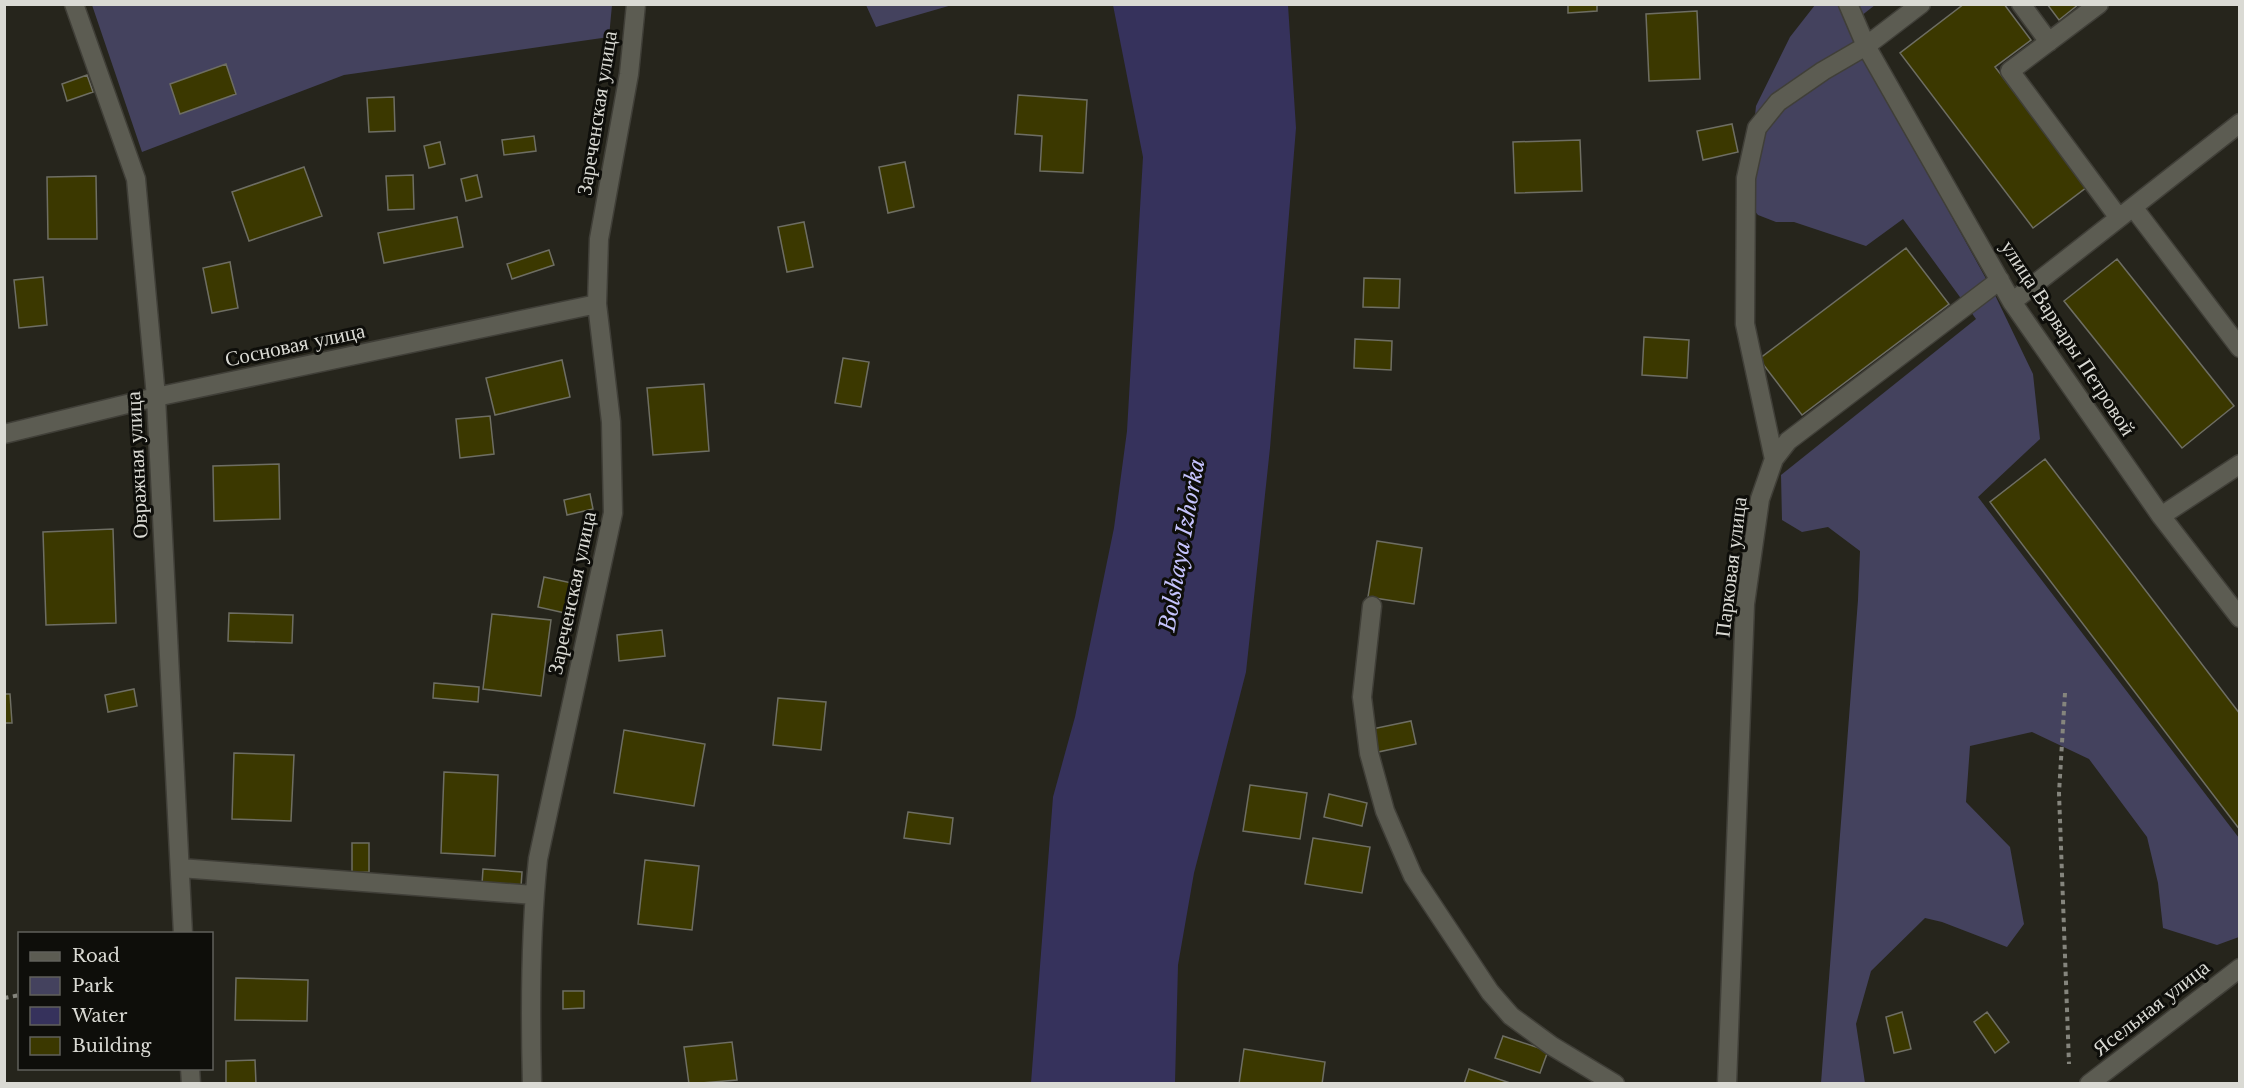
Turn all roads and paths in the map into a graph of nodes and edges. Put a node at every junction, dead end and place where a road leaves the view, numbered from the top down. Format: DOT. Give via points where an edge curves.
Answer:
graph roads {
  1 [pos="74,4"];
  2 [pos="636,4"];
  3 [pos="1848,4"];
  4 [pos="1921,4"];
  5 [pos="2021,4"];
  6 [pos="2099,4"];
  7 [pos="2049,42"];
  8 [pos="1866,46"];
  9 [pos="2240,123"];
  10 [pos="2126,212"];
  11 [pos="2000,280"];
  12 [pos="2012,302"];
  13 [pos="597,304"];
  14 [pos="2240,348"];
  15 [pos="156,397"];
  16 [pos="4,434"];
  17 [pos="1774,459"];
  18 [pos="2240,464"];
  19 [pos="2161,516"];
  20 [pos="1372,606"];
  21 [pos="2240,618"];
  22 [pos="2065,693"];
  23 [pos="180,868"];
  24 [pos="534,895"];
  25 [pos="183,932"];
  26 [pos="2240,968"];
  27 [pos="2070,1072"];
  28 [pos="532,1083"];
  29 [pos="1615,1083"];
  30 [pos="1728,1083"];
  31 [pos="2089,1083"];
  1 -- 15 [label="street, Овражная улица" via="136,179"];
  2 -- 13 [label="street, Зареченская улица" via="629,74 599,239"];
  3 -- 8 [label="street, улица Варвары Петровой"];
  4 -- 8 [label="street"];
  5 -- 7 [label="street"];
  6 -- 7 [label="street"];
  7 -- 10 [label="street" via="2010,71"];
  8 -- 11 [label="street, улица Варвары Петровой"];
  8 -- 17 [label="street" via="1778,102 1757,128 1750,158 1746,178 1745,324"];
  9 -- 10 [label="street"];
  10 -- 12 [label="street"];
  10 -- 14 [label="street"];
  11 -- 12 [label="street, улица Варвары Петровой"];
  11 -- 17 [label="street" via="1788,441"];
  12 -- 19 [label="street, улица Варвары Петровой"];
  13 -- 15 [label="street, Сосновая улица"];
  13 -- 24 [label="street, Зареченская улица" via="611,422 613,513 538,859"];
  15 -- 16 [label="street, Сосновая улица"];
  15 -- 23 [label="street, Овражная улица"];
  17 -- 30 [label="street, Парковая улица" via="1760,500 1745,604"];
  18 -- 19 [label="street"];
  19 -- 21 [label="street, улица Варвары Петровой"];
  20 -- 29 [label="street" via="1362,697 1369,753 1385,811 1413,876 1490,992 1511,1016 1552,1046"];
  22 -- 27 [label="path" via="2059,793"];
  23 -- 24 [label="street"];
  23 -- 25 [label="street, Овражная улица"];
  24 -- 28 [label="street, Зареченская улица"];
  26 -- 31 [label="street, Ясельная улица"];
}
